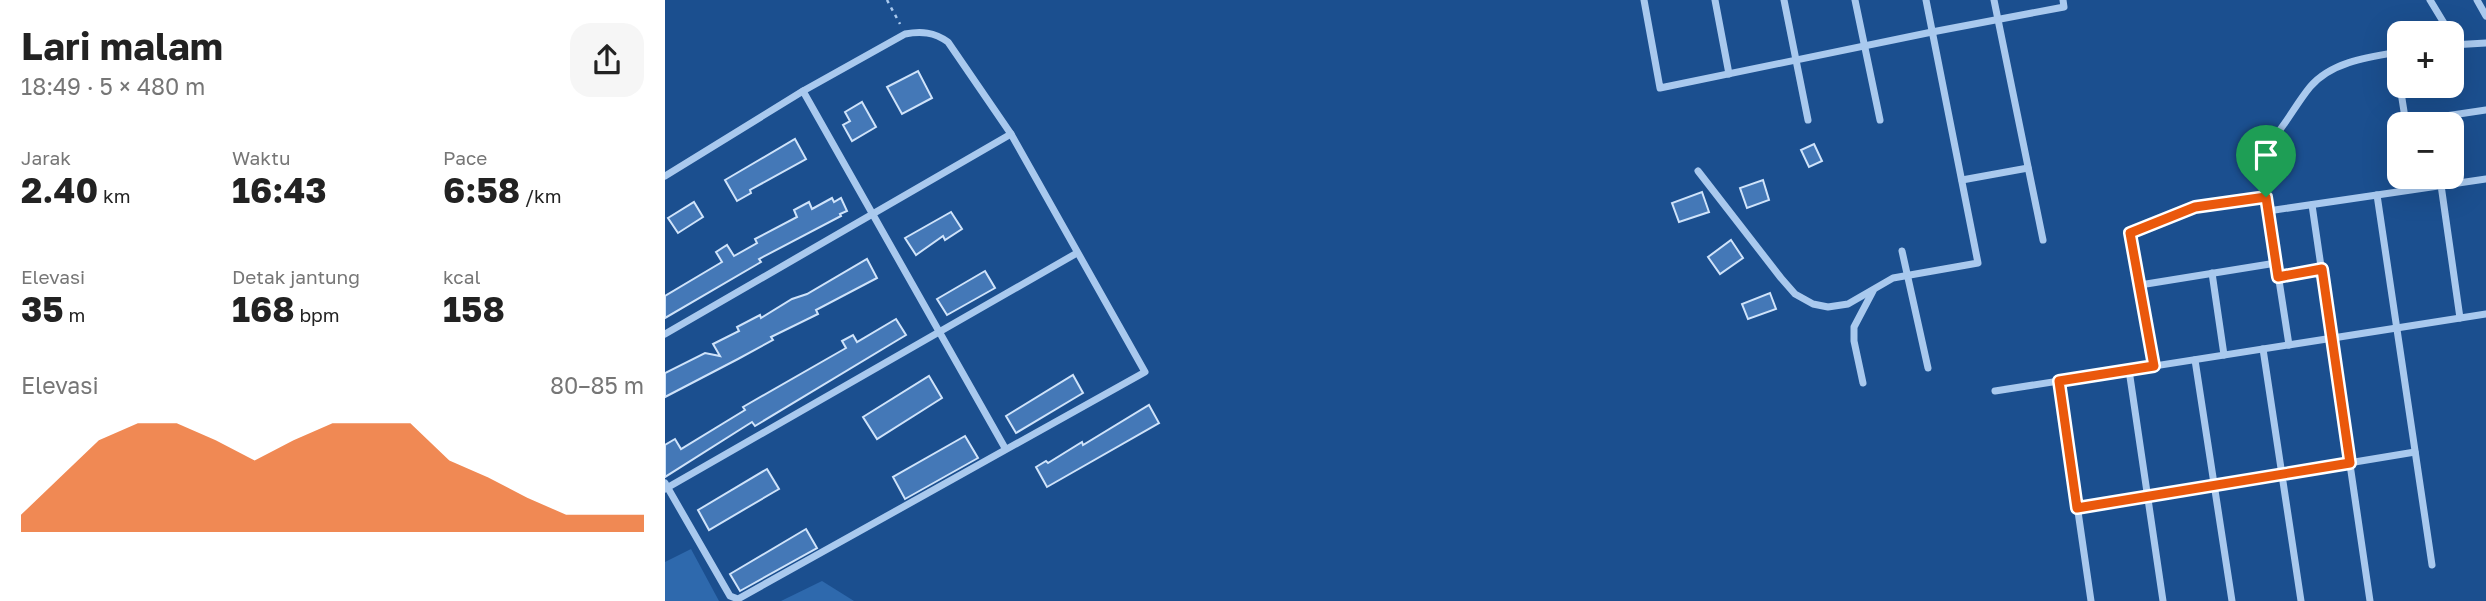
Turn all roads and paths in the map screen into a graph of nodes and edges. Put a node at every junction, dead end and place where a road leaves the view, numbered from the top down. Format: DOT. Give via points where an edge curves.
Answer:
graph roads {
  1 [pos="887,0"];
  2 [pos="1644,0"];
  3 [pos="1715,0"];
  4 [pos="1784,0"];
  5 [pos="1855,0"];
  6 [pos="1926,0"];
  7 [pos="1994,0"];
  8 [pos="2063,0"];
  9 [pos="2430,0"];
  10 [pos="2477,0"];
  11 [pos="2486,16"];
  12 [pos="1998,19"];
  13 [pos="2443,21"];
  14 [pos="1932,32"];
  15 [pos="905,34"];
  16 [pos="2486,43"];
  17 [pos="2464,44"];
  18 [pos="1865,46"];
  19 [pos="2387,54"];
  20 [pos="1796,60"];
  21 [pos="1730,74"];
  22 [pos="803,92"];
  23 [pos="2486,110"];
  24 [pos="2464,114"];
  25 [pos="1808,120"];
  26 [pos="1880,120"];
  27 [pos="1011,134"];
  28 [pos="2028,167"];
  29 [pos="1698,171"];
  30 [pos="665,176"];
  31 [pos="2486,178"];
  32 [pos="1962,180"];
  33 [pos="2464,181"];
  34 [pos="2415,189"];
  35 [pos="2442,189"];
  36 [pos="2377,195"];
  37 [pos="2266,197"];
  38 [pos="2312,205"];
  39 [pos="2268,211"];
  40 [pos="871,213"];
  41 [pos="2043,240"];
  42 [pos="1902,251"];
  43 [pos="1077,253"];
  44 [pos="2276,263"];
  45 [pos="2322,269"];
  46 [pos="2212,273"];
  47 [pos="1908,276"];
  48 [pos="2278,277"];
  49 [pos="2140,285"];
  50 [pos="1875,287"];
  51 [pos="2486,314"];
  52 [pos="2460,318"];
  53 [pos="2396,328"];
  54 [pos="939,331"];
  55 [pos="665,334"];
  56 [pos="2333,337"];
  57 [pos="2289,345"];
  58 [pos="2263,349"];
  59 [pos="2224,355"];
  60 [pos="2195,360"];
  61 [pos="2154,366"];
  62 [pos="1928,368"];
  63 [pos="2129,370"];
  64 [pos="2059,381"];
  65 [pos="1863,383"];
  66 [pos="1995,391"];
  67 [pos="1005,448"];
  68 [pos="2415,452"];
  69 [pos="2350,463"];
  70 [pos="2282,474"];
  71 [pos="2214,485"];
  72 [pos="666,487"];
  73 [pos="2148,497"];
  74 [pos="2077,508"];
  75 [pos="2432,565"];
  76 [pos="2091,601"];
  77 [pos="2163,601"];
  78 [pos="2232,601"];
  79 [pos="2301,601"];
  80 [pos="2370,601"];
  1 -- 15 [label="path"];
  2 -- 21 [label="street" via="1660,88"];
  3 -- 21 [label="street"];
  4 -- 20 [label="street"];
  5 -- 18 [label="street"];
  6 -- 14 [label="street"];
  7 -- 12 [label="street"];
  8 -- 12 [label="street" via="2064,7"];
  9 -- 13 [label="street"];
  10 -- 11 [label="street"];
  12 -- 14 [label="street"];
  12 -- 28 [label="street"];
  14 -- 18 [label="street"];
  14 -- 32 [label="street"];
  15 -- 22 [label="street"];
  15 -- 27 [label="street" via="932,33 948,41"];
  16 -- 17 [label="street"];
  18 -- 20 [label="street"];
  18 -- 26 [label="street"];
  19 -- 37 [label="street" via="2326,72 2310,87 2280,131 2259,151"];
  20 -- 21 [label="street"];
  20 -- 25 [label="street"];
  22 -- 30 [label="street"];
  22 -- 40 [label="street"];
  23 -- 24 [label="street"];
  27 -- 40 [label="street"];
  27 -- 43 [label="street"];
  28 -- 32 [label="street"];
  28 -- 41 [label="street"];
  29 -- 50 [label="street" via="1795,294 1828,307 1848,304"];
  31 -- 33 [label="street"];
  32 -- 47 [label="street" via="1978,263"];
  34 -- 36 [label="street"];
  35 -- 52 [label="street"];
  36 -- 38 [label="street"];
  36 -- 53 [label="street"];
  37 -- 39 [label="street"];
  37 -- 49 [label="street" via="2195,207 2130,233"];
  38 -- 39 [label="street"];
  38 -- 45 [label="street"];
  39 -- 44 [label="street"];
  40 -- 54 [label="street"];
  40 -- 55 [label="street"];
  42 -- 47 [label="street"];
  43 -- 54 [label="street"];
  43 -- 67 [label="street" via="1145,372"];
  44 -- 46 [label="street"];
  44 -- 48 [label="street"];
  45 -- 48 [label="street"];
  45 -- 56 [label="street"];
  46 -- 49 [label="street"];
  46 -- 59 [label="street"];
  47 -- 50 [label="street"];
  47 -- 62 [label="street"];
  48 -- 57 [label="street"];
  49 -- 61 [label="street"];
  50 -- 65 [label="street" via="1854,327"];
  51 -- 52 [label="street"];
  52 -- 53 [label="street"];
  53 -- 56 [label="street"];
  53 -- 68 [label="street"];
  54 -- 67 [label="street"];
  54 -- 72 [label="street"];
  56 -- 57 [label="street"];
  56 -- 69 [label="street"];
  57 -- 58 [label="street"];
  58 -- 59 [label="street"];
  58 -- 70 [label="street"];
  59 -- 60 [label="street"];
  60 -- 61 [label="street"];
  60 -- 71 [label="street"];
  61 -- 63 [label="street"];
  63 -- 64 [label="street"];
  63 -- 73 [label="street"];
  64 -- 66 [label="street"];
  64 -- 74 [label="street"];
  67 -- 72 [label="street" via="738,599 730,596"];
  68 -- 69 [label="street"];
  68 -- 75 [label="street"];
  69 -- 70 [label="street"];
  69 -- 80 [label="street"];
  70 -- 71 [label="street"];
  70 -- 79 [label="street"];
  71 -- 73 [label="street"];
  71 -- 78 [label="street"];
  73 -- 74 [label="street"];
  73 -- 77 [label="street"];
  74 -- 76 [label="street"];
}
